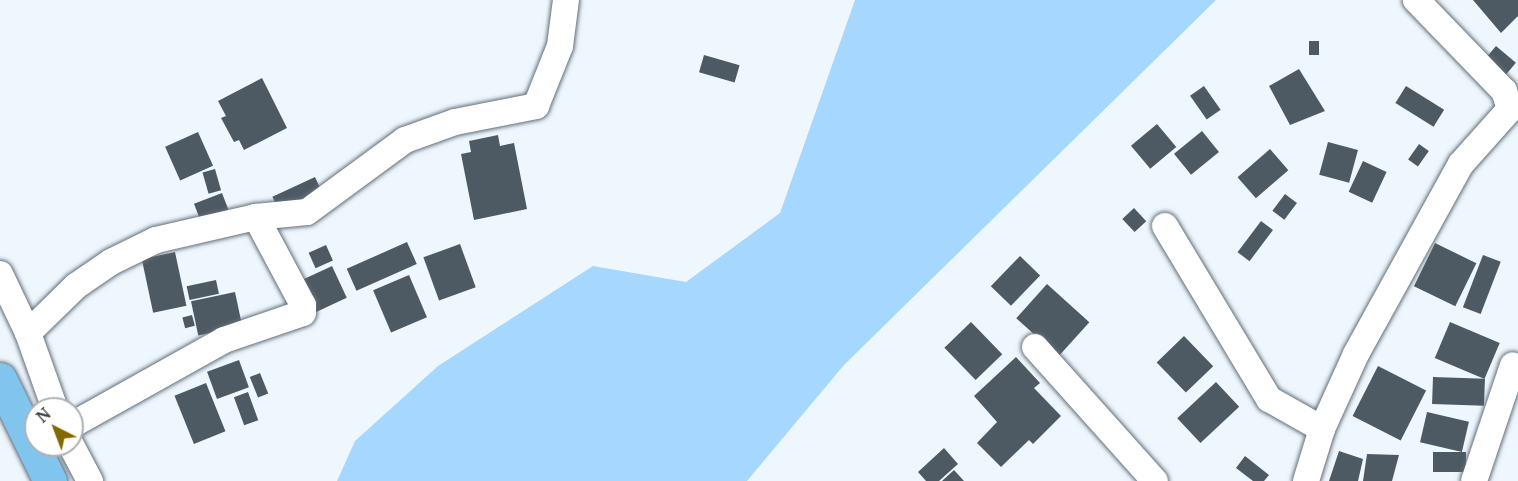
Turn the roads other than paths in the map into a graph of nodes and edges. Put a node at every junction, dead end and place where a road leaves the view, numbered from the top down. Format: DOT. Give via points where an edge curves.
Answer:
graph roads {
  1 [pos="566,0"];
  2 [pos="1416,0"];
  3 [pos="256,217"];
  4 [pos="1165,226"];
  5 [pos="0,274"];
  6 [pos="28,333"];
  7 [pos="1035,347"];
  8 [pos="1513,365"];
  9 [pos="0,379"];
  10 [pos="51,397"];
  11 [pos="84,417"];
  12 [pos="1322,429"];
  13 [pos="77,457"];
  14 [pos="50,481"];
  15 [pos="90,481"];
  16 [pos="1155,481"];
  17 [pos="1306,481"];
  18 [pos="1474,481"];
  1 -- 3 [label="street" via="560,46 536,106 426,131 405,140 307,212"];
  2 -- 12 [label="street" via="1504,91 1510,109 1461,164 1356,354"];
  3 -- 6 [label="street" via="156,240 111,262 76,286"];
  3 -- 11 [label="street" via="303,305 303,313 224,340"];
  4 -- 12 [label="street" via="1269,399"];
  5 -- 6 [label="street"];
  6 -- 10 [label="street"];
  7 -- 16 [label="street"];
  8 -- 18 [label="street"];
  9 -- 14 [label="main road"];
  12 -- 17 [label="street"];
  13 -- 15 [label="street"];
}
